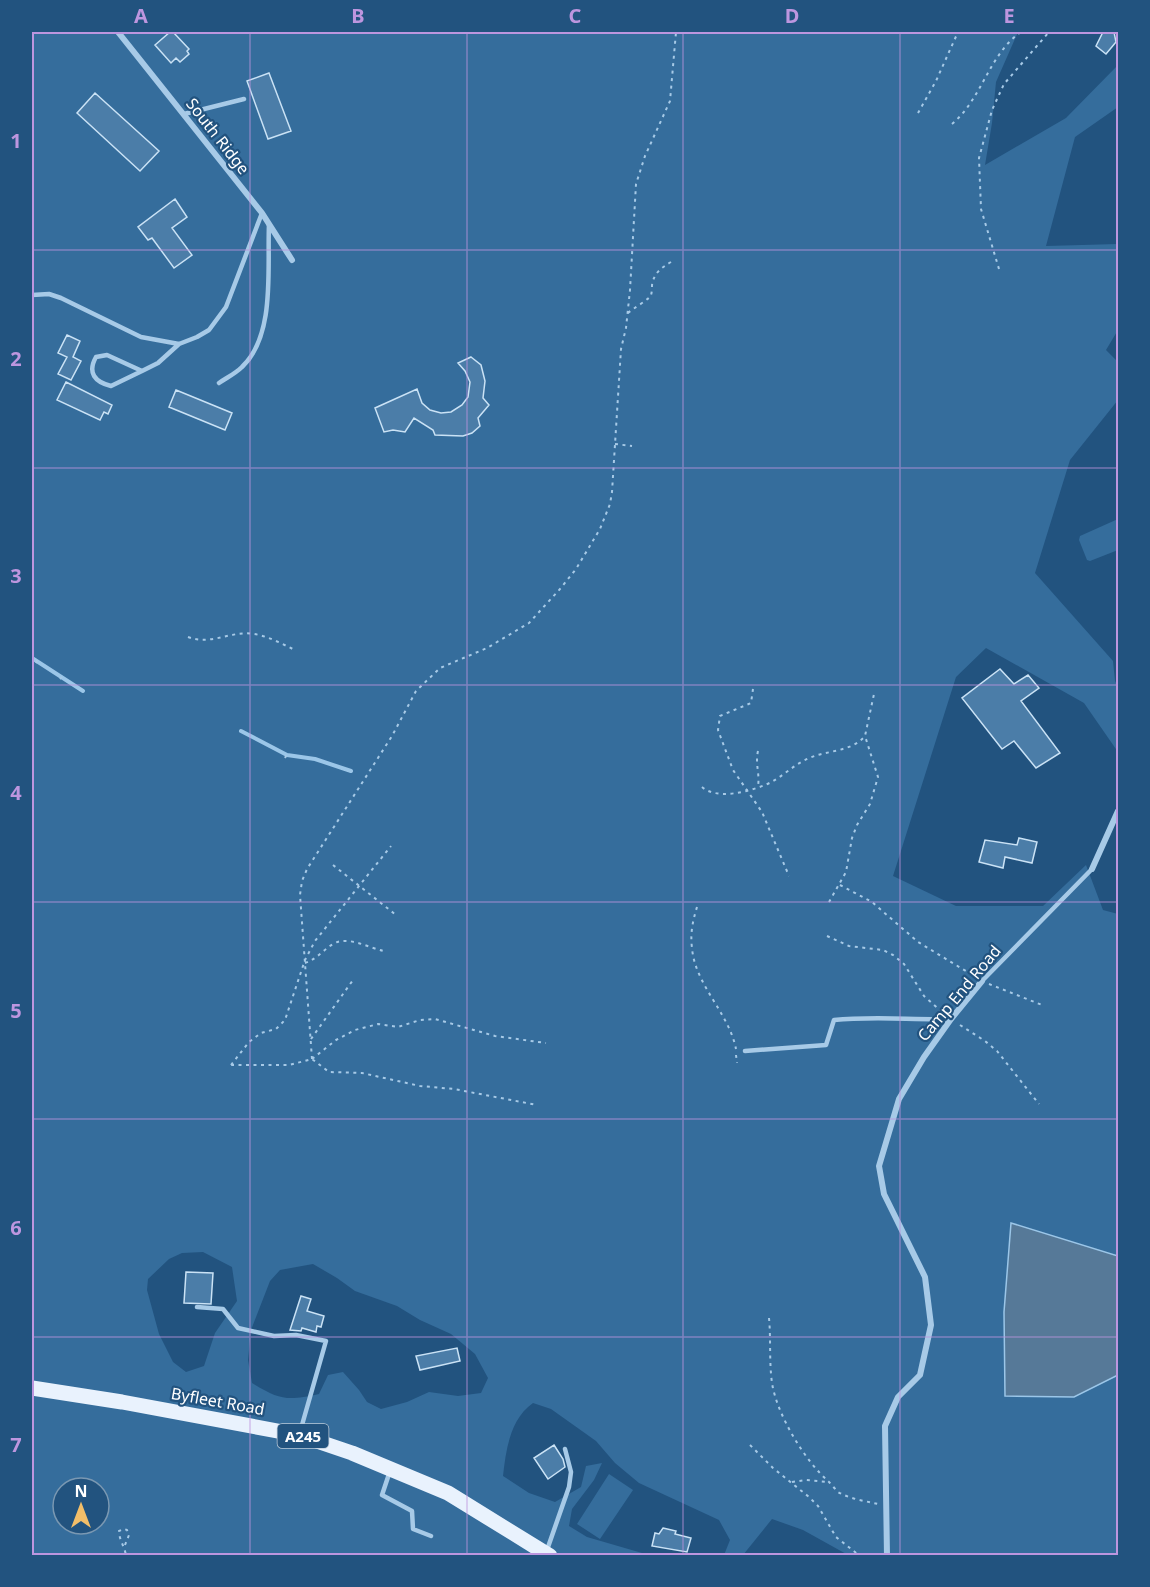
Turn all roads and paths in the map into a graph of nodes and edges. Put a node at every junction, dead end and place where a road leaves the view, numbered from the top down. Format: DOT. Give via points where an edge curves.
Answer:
graph roads {
  1 [pos="118,32"];
  2 [pos="676,32"];
  3 [pos="958,32"];
  4 [pos="1021,32"];
  5 [pos="1049,32"];
  6 [pos="244,99"];
  7 [pos="918,113"];
  8 [pos="184,114"];
  9 [pos="952,124"];
  10 [pos="262,213"];
  11 [pos="269,224"];
  12 [pos="292,260"];
  13 [pos="671,262"];
  14 [pos="999,269"];
  15 [pos="32,295"];
  16 [pos="627,313"];
  17 [pos="179,344"];
  18 [pos="142,371"];
  19 [pos="219,384"];
  20 [pos="615,444"];
  21 [pos="632,446"];
  22 [pos="188,637"];
  23 [pos="295,650"];
  24 [pos="38,659"];
  25 [pos="36,663"];
  26 [pos="753,689"];
  27 [pos="874,694"];
  28 [pos="865,736"];
  29 [pos="758,751"];
  30 [pos="288,752"];
  31 [pos="285,758"];
  32 [pos="702,787"];
  33 [pos="758,787"];
  34 [pos="746,790"];
  35 [pos="1119,811"];
  36 [pos="391,846"];
  37 [pos="333,865"];
  38 [pos="1092,869"];
  39 [pos="789,876"];
  40 [pos="359,885"];
  41 [pos="840,885"];
  42 [pos="829,902"];
  43 [pos="697,907"];
  44 [pos="396,915"];
  45 [pos="827,936"];
  46 [pos="384,951"];
  47 [pos="305,962"];
  48 [pos="353,980"];
  49 [pos="982,981"];
  50 [pos="1042,1005"];
  51 [pos="951,1019"];
  52 [pos="311,1039"];
  53 [pos="546,1043"];
  54 [pos="745,1051"];
  55 [pos="312,1059"];
  56 [pos="737,1063"];
  57 [pos="1039,1104"];
  58 [pos="537,1105"];
  59 [pos="197,1307"];
  60 [pos="768,1318"];
  61 [pos="32,1388"];
  62 [pos="299,1435"];
  63 [pos="750,1445"];
  64 [pos="565,1449"];
  65 [pos="391,1468"];
  66 [pos="792,1474"];
  67 [pos="788,1479"];
  68 [pos="792,1482"];
  69 [pos="830,1482"];
  70 [pos="887,1506"];
  71 [pos="431,1536"];
  72 [pos="125,1545"];
  73 [pos="548,1554"];
  74 [pos="126,1556"];
  75 [pos="860,1556"];
  76 [pos="887,1556"];
  1 -- 8 [label="street, South Ridge"];
  2 -- 16 [label="path" via="670,101 636,184"];
  3 -- 7 [label="path"];
  4 -- 9 [label="path" via="1008,42 969,106"];
  5 -- 14 [label="path" via="1004,84 992,110 979,158 981,209"];
  6 -- 8 [label="lane"];
  8 -- 10 [label="street, South Ridge"];
  10 -- 11 [label="street, South Ridge"];
  10 -- 17 [label="lane" via="226,307 209,330"];
  11 -- 12 [label="street, South Ridge"];
  11 -- 19 [label="lane" via="267,300 261,339 242,367"];
  13 -- 16 [label="path" via="657,272 648,299"];
  15 -- 17 [label="lane" via="61,298 141,337"];
  16 -- 20 [label="path"];
  17 -- 18 [label="lane"];
  18 -- 18 [label="lane" via="107,355 96,357 92,370 97,381 111,386"];
  20 -- 21 [label="path"];
  20 -- 47 [label="path" via="610,504 600,530 576,569 529,623 488,648 440,668 416,691 392,736 307,869 300,896"];
  22 -- 23 [label="path" via="205,641 254,634"];
  24 -- 25 [label="path"];
  26 -- 34 [label="path" via="751,703 720,716 718,730 733,770"];
  27 -- 28 [label="path"];
  28 -- 33 [label="path" via="850,746 805,760"];
  28 -- 41 [label="path" via="878,777 870,804 852,838"];
  29 -- 33 [label="path"];
  30 -- 31 [label="path"];
  32 -- 34 [label="path" via="721,794"];
  33 -- 34 [label="path"];
  34 -- 39 [label="path" via="762,812"];
  35 -- 38 [label="street, Camp End Road"];
  36 -- 40 [label="path"];
  37 -- 40 [label="path"];
  38 -- 49 [label="lane, Camp End Road"];
  40 -- 44 [label="path"];
  40 -- 47 [label="path" via="315,941"];
  41 -- 42 [label="path"];
  41 -- 49 [label="path" via="872,902 918,942"];
  43 -- 56 [label="path" via="692,950 698,970 732,1035"];
  45 -- 51 [label="path" via="849,946 893,955 904,964 924,996"];
  46 -- 47 [label="path" via="344,941"];
  47 -- 52 [label="path"];
  47 -- 55 [label="path" via="285,1020 249,1042 231,1065 289,1065"];
  48 -- 52 [label="path"];
  49 -- 50 [label="path"];
  49 -- 51 [label="street, Camp End Road"];
  51 -- 54 [label="lane" via="834,1020 826,1044"];
  51 -- 57 [label="path" via="997,1051"];
  51 -- 70 [label="street, Camp End Road" via="899,1099 879,1166 884,1194 926,1277 931,1325 920,1375 898,1397 885,1426"];
  52 -- 55 [label="path"];
  53 -- 55 [label="path" via="495,1036 435,1019 420,1020 398,1027 378,1024 355,1030"];
  55 -- 58 [label="path" via="329,1072 362,1073"];
  59 -- 62 [label="lane" via="223,1309 238,1328 326,1341"];
  60 -- 69 [label="path" via="772,1384 778,1404 820,1475"];
  61 -- 62 [label="main road, Byfleet Road / A245"];
  62 -- 65 [label="main road, Byfleet Road / A245"];
  63 -- 67 [label="path"];
  64 -- 73 [label="lane" via="572,1472"];
  65 -- 71 [label="lane" via="382,1495 412,1511 413,1529"];
  65 -- 73 [label="main road, Byfleet Road / A245" via="448,1493"];
  66 -- 67 [label="path"];
  67 -- 68 [label="path"];
  68 -- 69 [label="path"];
  68 -- 75 [label="path" via="818,1506 836,1537"];
  69 -- 70 [label="path" via="837,1491 854,1499"];
  70 -- 76 [label="street, Camp End Road"];
  72 -- 72 [label="path" via="119,1536 124,1529 129,1535"];
  72 -- 74 [label="path"];
}
